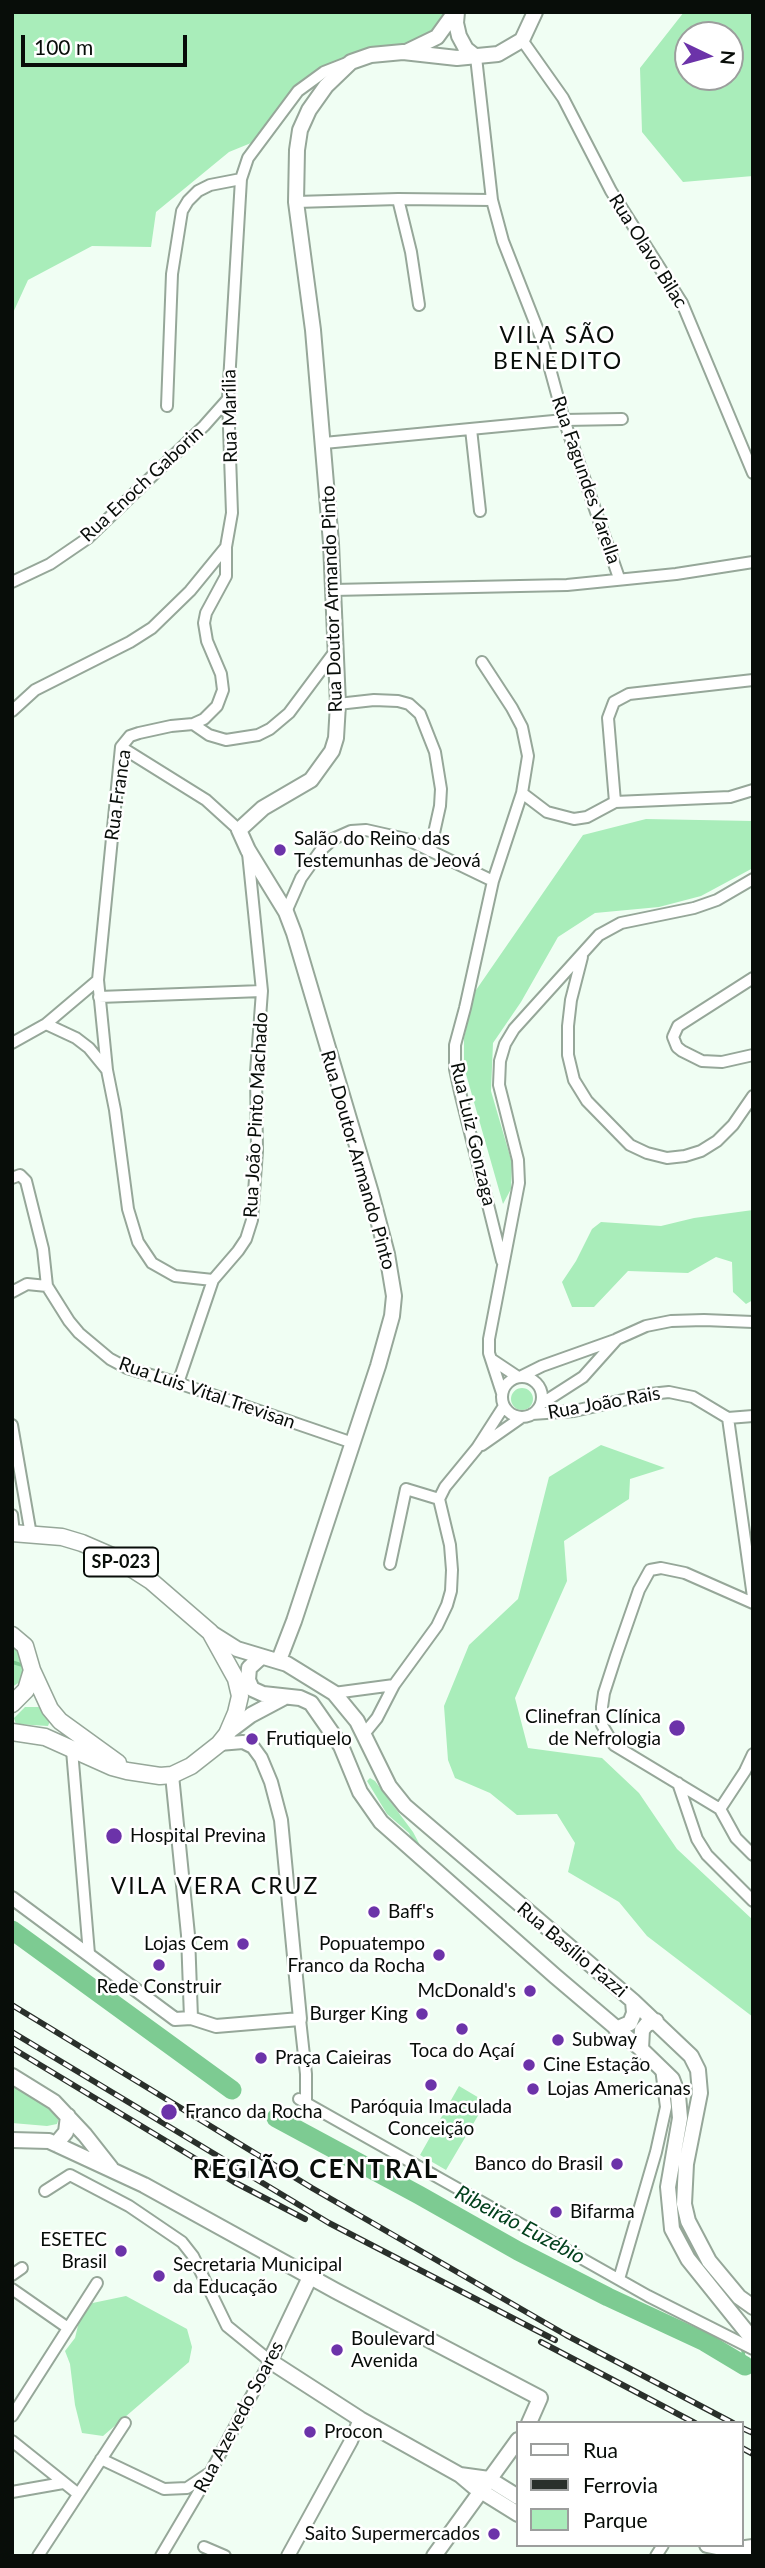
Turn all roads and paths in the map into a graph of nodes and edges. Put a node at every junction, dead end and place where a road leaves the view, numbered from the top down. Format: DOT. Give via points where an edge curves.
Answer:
graph roads {
  1 [pos="456,12"];
  2 [pos="535,12"];
  3 [pos="522,40"];
  4 [pos="403,52"];
  5 [pos="476,57"];
  6 [pos="351,62"];
  7 [pos="241,179"];
  8 [pos="398,199"];
  9 [pos="492,200"];
  10 [pos="296,202"];
  11 [pos="419,305"];
  12 [pos="228,399"];
  13 [pos="167,406"];
  14 [pos="622,419"];
  15 [pos="564,420"];
  16 [pos="471,429"];
  17 [pos="324,443"];
  18 [pos="753,473"];
  19 [pos="480,511"];
  20 [pos="226,547"];
  21 [pos="753,562"];
  22 [pos="619,578"];
  23 [pos="12,582"];
  24 [pos="333,590"];
  25 [pos="336,650"];
  26 [pos="482,662"];
  27 [pos="753,680"];
  28 [pos="338,704"];
  29 [pos="12,711"];
  30 [pos="193,724"];
  31 [pos="121,747"];
  32 [pos="753,790"];
  33 [pos="522,793"];
  34 [pos="615,802"];
  35 [pos="239,830"];
  36 [pos="248,850"];
  37 [pos="430,851"];
  38 [pos="753,879"];
  39 [pos="493,881"];
  40 [pos="286,912"];
  41 [pos="583,954"];
  42 [pos="753,978"];
  43 [pos="98,980"];
  44 [pos="262,991"];
  45 [pos="99,997"];
  46 [pos="46,1024"];
  47 [pos="12,1044"];
  48 [pos="753,1055"];
  49 [pos="107,1070"];
  50 [pos="753,1096"];
  51 [pos="12,1178"];
  52 [pos="503,1264"];
  53 [pos="213,1280"];
  54 [pos="47,1286"];
  55 [pos="12,1292"];
  56 [pos="753,1322"];
  57 [pos="617,1339"];
  58 [pos="491,1359"];
  59 [pos="519,1377"];
  60 [pos="178,1383"];
  61 [pos="502,1394"];
  62 [pos="541,1404"];
  63 [pos="504,1406"];
  64 [pos="527,1416"];
  65 [pos="753,1416"];
  66 [pos="728,1418"];
  67 [pos="12,1425"];
  68 [pos="353,1443"];
  69 [pos="477,1448"];
  70 [pos="439,1499"];
  71 [pos="12,1515"];
  72 [pos="13,1533"];
  73 [pos="31,1535"];
  74 [pos="390,1564"];
  75 [pos="753,1597"];
  76 [pos="753,1602"];
  77 [pos="210,1632"];
  78 [pos="12,1635"];
  79 [pos="261,1657"];
  80 [pos="279,1660"];
  81 [pos="32,1670"];
  82 [pos="394,1685"];
  83 [pos="334,1693"];
  84 [pos="285,1697"];
  85 [pos="17,1699"];
  86 [pos="12,1732"];
  87 [pos="364,1734"];
  88 [pos="223,1739"];
  89 [pos="341,1746"];
  90 [pos="72,1750"];
  91 [pos="753,1754"];
  92 [pos="374,1757"];
  93 [pos="349,1770"];
  94 [pos="127,1771"];
  95 [pos="172,1774"];
  96 [pos="678,1783"];
  97 [pos="720,1809"];
  98 [pos="753,1855"];
  99 [pos="12,1898"];
  100 [pos="753,1902"];
  101 [pos="89,1954"];
  102 [pos="633,2001"];
  103 [pos="191,2018"];
  104 [pos="300,2019"];
  105 [pos="656,2021"];
  106 [pos="616,2029"];
  107 [pos="641,2049"];
  108 [pos="661,2067"];
  109 [pos="12,2076"];
  110 [pos="68,2116"];
  111 [pos="12,2140"];
  112 [pos="56,2144"];
  113 [pos="112,2169"];
  114 [pos="45,2191"];
  115 [pos="311,2275"];
  116 [pos="619,2279"];
  117 [pos="97,2283"];
  118 [pos="12,2289"];
  119 [pos="753,2307"];
  120 [pos="68,2328"];
  121 [pos="753,2340"];
  122 [pos="753,2349"];
  123 [pos="270,2361"];
  124 [pos="12,2416"];
  125 [pos="360,2419"];
  126 [pos="530,2421"];
  127 [pos="125,2423"];
  128 [pos="12,2441"];
  129 [pos="516,2443"];
  130 [pos="102,2459"];
  131 [pos="210,2473"];
  132 [pos="63,2483"];
  133 [pos="485,2485"];
  134 [pos="12,2491"];
  135 [pos="77,2493"];
  136 [pos="516,2496"];
  137 [pos="516,2512"];
  138 [pos="204,2547"];
  139 [pos="717,2547"];
  140 [pos="753,2547"];
  141 [pos="38,2556"];
  142 [pos="161,2556"];
  143 [pos="225,2556"];
  144 [pos="288,2556"];
  145 [pos="434,2556"];
  1 -- 4 [label="main road" via="437,37"];
  1 -- 5 [label="main road" via="459,36"];
  2 -- 3 [label="main road"];
  3 -- 5 [label="main road" via="498,54"];
  3 -- 18 [label="street, Rua Olavo Bilac" via="562,98 611,191 682,303"];
  4 -- 5 [label="main road"];
  4 -- 6 [label="main road"];
  5 -- 9 [label="street, Rua Fagundes Varella"];
  6 -- 7 [label="street, Rua Marília" via="324,72 298,91 247,158"];
  6 -- 10 [label="main road, Rua Doutor Armando Pinto" via="326,86 300,130"];
  7 -- 12 [label="street, Rua Marília"];
  7 -- 13 [label="street" via="198,191 182,211 172,274"];
  8 -- 9 [label="street"];
  8 -- 10 [label="street"];
  8 -- 11 [label="street"];
  9 -- 15 [label="street, Rua Fagundes Varella" via="543,343"];
  10 -- 17 [label="main road, Rua Doutor Armando Pinto"];
  12 -- 20 [label="street, Rua Marília" via="232,513"];
  12 -- 23 [label="street, Rua Enoch Gaborin" via="88,538"];
  14 -- 15 [label="street"];
  15 -- 16 [label="street"];
  15 -- 22 [label="street, Rua Fagundes Varella"];
  16 -- 17 [label="street"];
  16 -- 19 [label="street"];
  17 -- 24 [label="main road, Rua Doutor Armando Pinto"];
  20 -- 29 [label="street, Rua Marília" via="152,628 34,690"];
  20 -- 30 [label="street" via="226,576 204,623 223,690 211,713"];
  21 -- 22 [label="street"];
  22 -- 24 [label="street" via="528,587"];
  24 -- 25 [label="main road, Rua Doutor Armando Pinto"];
  25 -- 28 [label="main road, Rua Doutor Armando Pinto"];
  25 -- 30 [label="street" via="289,713 270,729 226,740"];
  26 -- 33 [label="street, Rua Luiz Gonzaga" via="522,727 528,756"];
  27 -- 34 [label="street" via="629,694 614,702 608,718"];
  28 -- 35 [label="main road, Rua Doutor Armando Pinto" via="336,738 322,767"];
  28 -- 37 [label="street" via="397,701 420,714 435,752 441,789"];
  30 -- 31 [label="street, Rua Franca" via="139,733"];
  31 -- 35 [label="street" via="206,800"];
  31 -- 43 [label="street, Rua Franca"];
  32 -- 34 [label="street" via="730,797"];
  33 -- 34 [label="street" via="547,812 574,819"];
  33 -- 39 [label="street, Rua Luiz Gonzaga"];
  35 -- 36 [label="main road, Rua Doutor Armando Pinto"];
  36 -- 40 [label="main road, Rua Doutor Armando Pinto"];
  36 -- 44 [label="street, Rua João Pinto Machado"];
  37 -- 39 [label="street"];
  37 -- 40 [label="street" via="384,832 351,831 321,850 301,878"];
  38 -- 41 [label="street" via="694,908 621,923 599,935"];
  39 -- 52 [label="street, Rua Luiz Gonzaga" via="455,1045 455,1069"];
  40 -- 68 [label="main road, Rua Doutor Armando Pinto" via="371,1193 394,1296"];
  41 -- 50 [label="street" via="568,1026 574,1080 587,1101 630,1144 667,1158 701,1151 733,1125"];
  41 -- 52 [label="street" via="514,1030 500,1061 499,1085 519,1160 516,1207"];
  42 -- 48 [label="street" via="678,1026 673,1037 677,1047 702,1061"];
  43 -- 45 [label="street, Rua Franca"];
  43 -- 46 [label="street"];
  44 -- 45 [label="street"];
  44 -- 53 [label="street, Rua João Pinto Machado" via="253,1220 238,1251"];
  45 -- 49 [label="street, Rua Franca"];
  46 -- 47 [label="street"];
  46 -- 49 [label="street" via="76,1038"];
  49 -- 53 [label="street" via="128,1209 138,1242 161,1269 175,1276"];
  51 -- 54 [label="street" via="20,1175 26,1181"];
  52 -- 58 [label="street" via="489,1339"];
  53 -- 60 [label="street"];
  54 -- 55 [label="street" via="27,1284"];
  54 -- 60 [label="street, Rua Luis Vital Trevisan" via="69,1321 110,1359"];
  56 -- 57 [label="street" via="671,1321"];
  57 -- 59 [label="street"];
  57 -- 62 [label="street" via="583,1377"];
  58 -- 59 [label="street"];
  58 -- 61 [label="street"];
  59 -- 61 [label="street" via="508,1382"];
  59 -- 62 [label="street" via="538,1385"];
  60 -- 68 [label="street, Rua Luis Vital Trevisan"];
  61 -- 63 [label="street"];
  62 -- 64 [label="street"];
  63 -- 64 [label="street" via="513,1415"];
  63 -- 69 [label="street, Rua João Rais"];
  64 -- 66 [label="street, Rua João Rais" via="669,1392 694,1397"];
  64 -- 69 [label="street, Rua João Rais"];
  65 -- 66 [label="street"];
  66 -- 75 [label="street"];
  67 -- 73 [label="street"];
  68 -- 80 [label="main road, Rua Doutor Armando Pinto"];
  69 -- 70 [label="street, Rua João Rais"];
  70 -- 74 [label="street" via="406,1489"];
  70 -- 82 [label="street" via="450,1545 451,1591 436,1626"];
  71 -- 72 [label="street"];
  72 -- 73 [label="main road, SP-023"];
  73 -- 77 [label="main road, SP-023" via="62,1537 111,1556 151,1581"];
  76 -- 96 [label="street" via="671,1570 650,1570 639,1590 604,1693 602,1725 614,1745"];
  77 -- 79 [label="main road, SP-023" via="230,1646"];
  77 -- 88 [label="main road, SP-023" via="238,1685 239,1703"];
  78 -- 81 [label="main road" via="25,1646"];
  79 -- 80 [label="main road, Rua Basílio Fazzi"];
  79 -- 84 [label="main road, Rua Basílio Fazzi" via="249,1668 248,1685 256,1692"];
  80 -- 83 [label="main road, Rua Basílio Fazzi"];
  81 -- 85 [label="main road" via="30,1682"];
  81 -- 94 [label="main road" via="60,1721"];
  82 -- 83 [label="street"];
  82 -- 87 [label="street"];
  83 -- 87 [label="main road, Rua Basílio Fazzi"];
  84 -- 88 [label="main road" via="251,1715"];
  84 -- 89 [label="main road, Rua Basílio Fazzi" via="312,1703"];
  86 -- 90 [label="main road" via="45,1737"];
  87 -- 89 [label="main road"];
  87 -- 92 [label="main road, Rua Basílio Fazzi"];
  88 -- 95 [label="main road" via="191,1766"];
  88 -- 104 [label="street" via="253,1747 271,1782 281,1820"];
  89 -- 93 [label="main road, Rua Basílio Fazzi"];
  90 -- 94 [label="main road"];
  90 -- 101 [label="street"];
  91 -- 97 [label="street"];
  92 -- 93 [label="main road" via="358,1759"];
  92 -- 102 [label="main road, Rua Basílio Fazzi" via="389,1786 419,1821"];
  93 -- 106 [label="main road, Rua Basílio Fazzi" via="366,1802 390,1831"];
  94 -- 95 [label="main road"];
  95 -- 103 [label="street"];
  96 -- 97 [label="street"];
  96 -- 100 [label="street" via="707,1855"];
  97 -- 98 [label="street" via="736,1838"];
  99 -- 101 [label="street"];
  101 -- 103 [label="street" via="175,2019"];
  102 -- 105 [label="main road, Rua Basílio Fazzi"];
  102 -- 106 [label="main road" via="630,2023"];
  103 -- 104 [label="street" via="216,2026"];
  104 -- 116 [label="street" via="306,2074 303,2101"];
  105 -- 107 [label="main road" via="642,2030"];
  105 -- 119 [label="main road, Rua Basílio Fazzi" via="691,2056 698,2070 699,2104 684,2186 688,2221 709,2261"];
  106 -- 107 [label="main road, Rua Basílio Fazzi"];
  107 -- 108 [label="main road, Rua Basílio Fazzi"];
  108 -- 116 [label="street" via="666,2107"];
  108 -- 121 [label="main road, Rua Basílio Fazzi" via="672,2079 679,2107 667,2187 672,2229 688,2259"];
  109 -- 110 [label="main road"];
  110 -- 112 [label="main road" via="66,2132"];
  110 -- 113 [label="main road"];
  111 -- 112 [label="main road"];
  112 -- 113 [label="main road"];
  113 -- 115 [label="main road"];
  114 -- 123 [label="street" via="70,2175 129,2206 182,2242 227,2326"];
  115 -- 123 [label="main road, Rua Azevedo Soares"];
  115 -- 126 [label="main road" via="540,2398"];
  116 -- 122 [label="street"];
  117 -- 120 [label="street"];
  118 -- 120 [label="street"];
  120 -- 124 [label="street"];
  123 -- 125 [label="main road"];
  123 -- 131 [label="street, Rua Azevedo Soares"];
  125 -- 133 [label="main road"];
  125 -- 144 [label="street"];
  127 -- 130 [label="street"];
  128 -- 132 [label="street"];
  129 -- 133 [label="main road"];
  130 -- 131 [label="street" via="164,2489 187,2488"];
  130 -- 135 [label="street"];
  131 -- 142 [label="street, Rua Azevedo Soares"];
  132 -- 134 [label="street"];
  132 -- 135 [label="street"];
  133 -- 136 [label="main road"];
  133 -- 137 [label="main road"];
  133 -- 145 [label="main road"];
  135 -- 141 [label="street"];
  138 -- 143 [label="street"];
  139 -- 140 [label="main road"];
}
